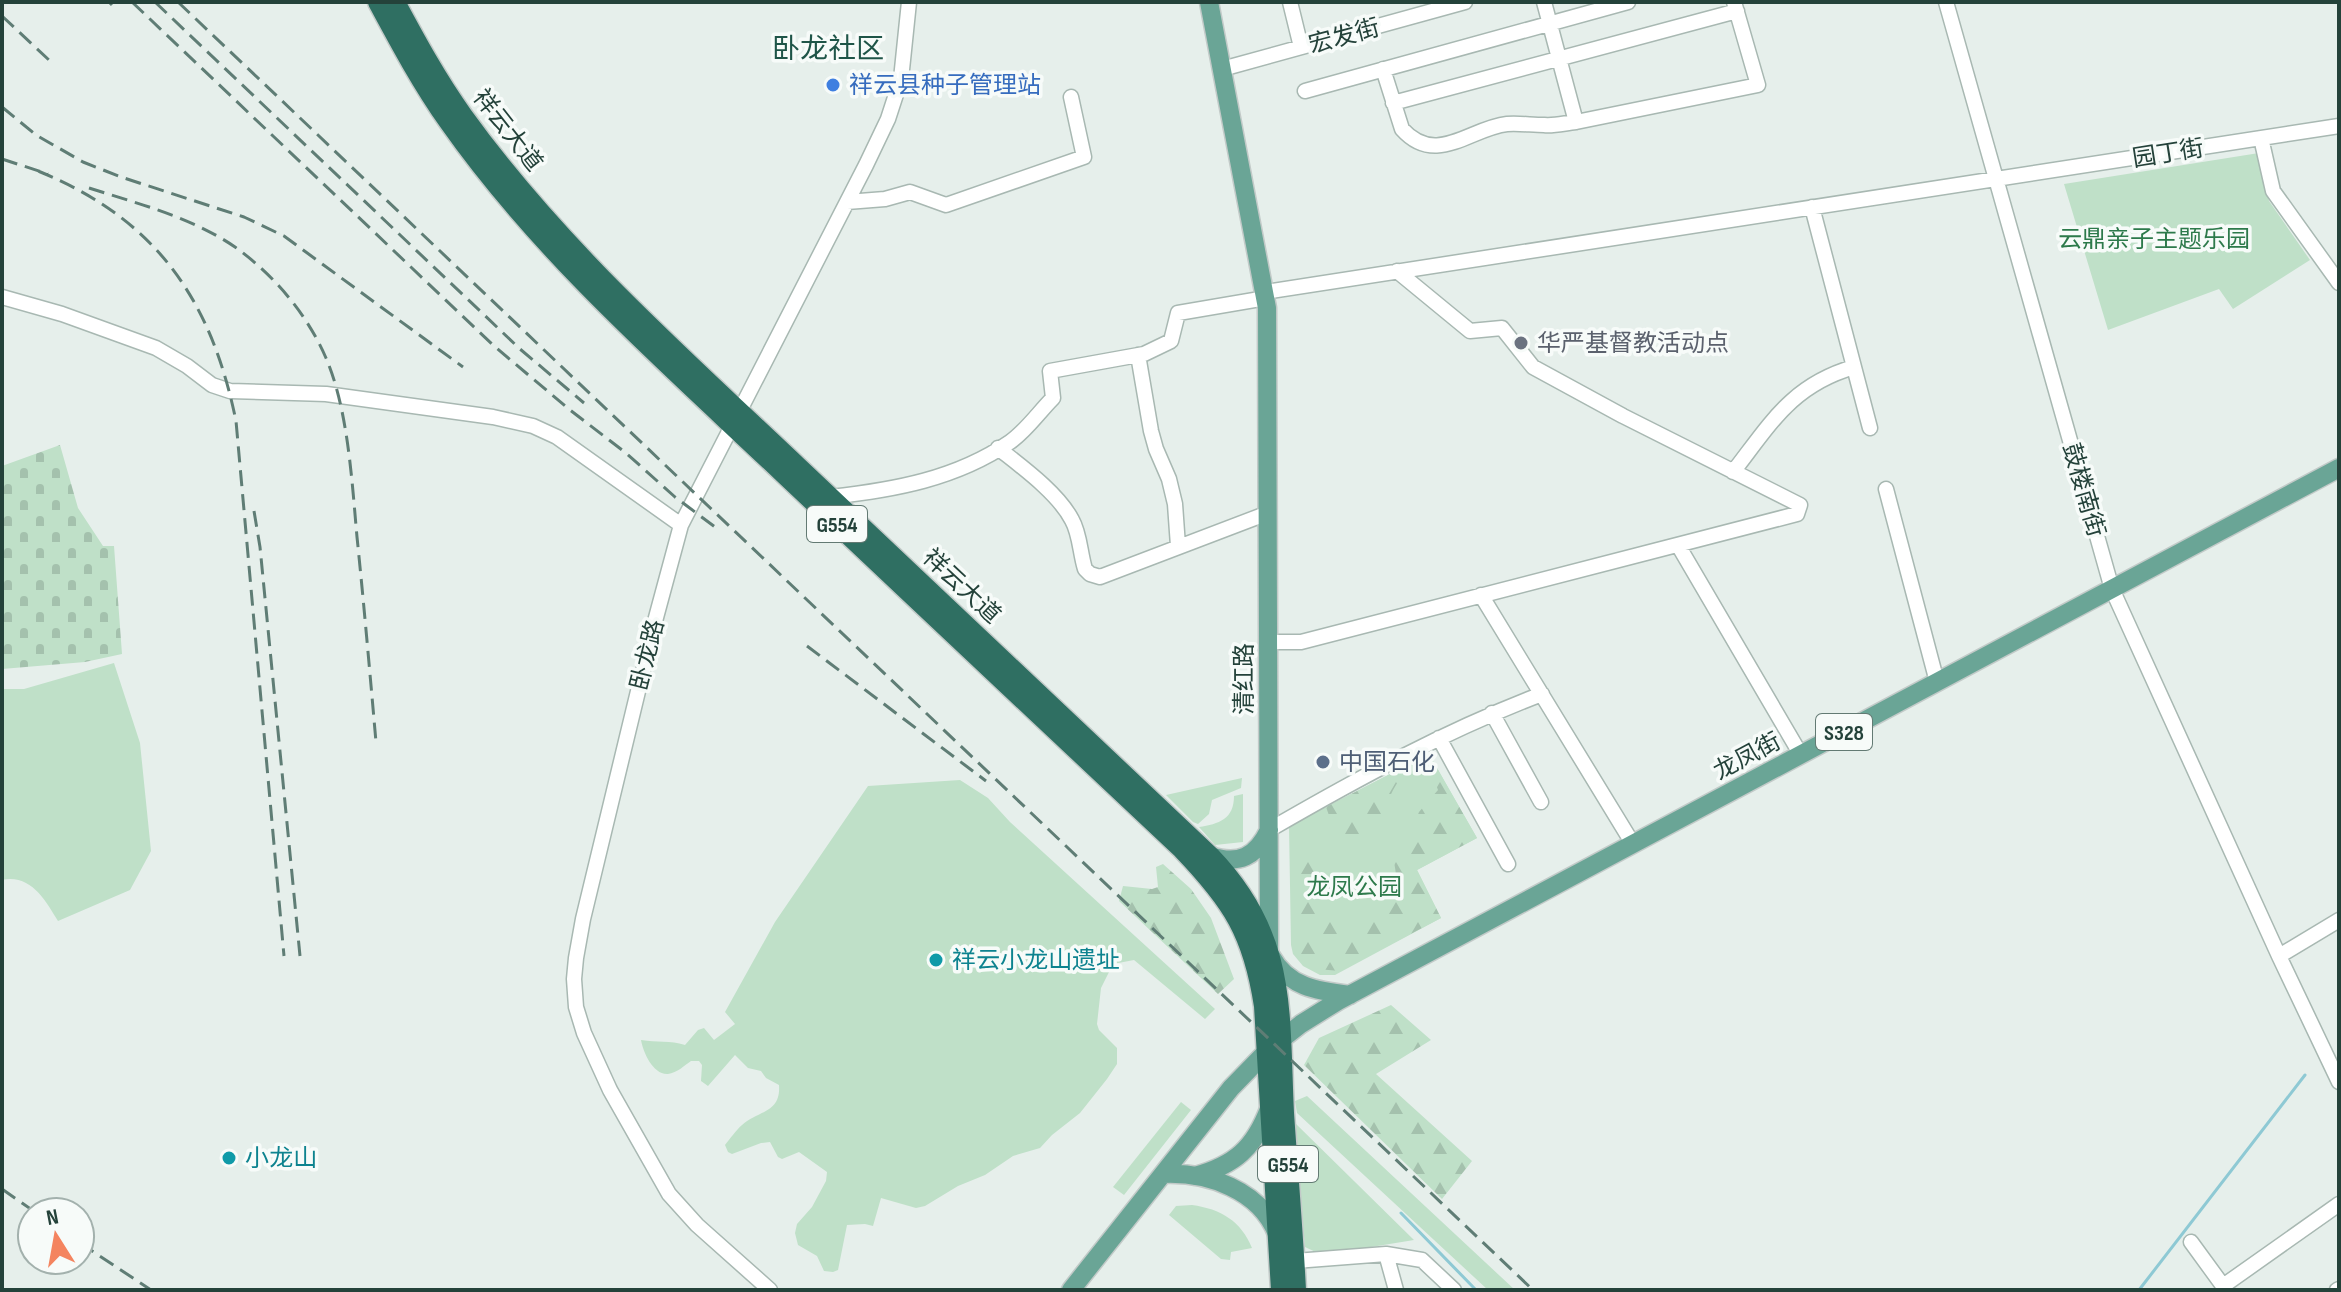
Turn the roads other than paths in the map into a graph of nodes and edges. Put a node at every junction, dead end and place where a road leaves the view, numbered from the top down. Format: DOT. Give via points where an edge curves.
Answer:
graph roads {
  1 [pos="378,2"];
  2 [pos="395,2"];
  3 [pos="909,2"];
  4 [pos="1209,2"];
  5 [pos="1290,2"];
  6 [pos="1465,2"];
  7 [pos="1544,2"];
  8 [pos="1628,2"];
  9 [pos="1946,2"];
  10 [pos="1735,6"];
  11 [pos="1550,23"];
  12 [pos="1301,47"];
  13 [pos="1559,58"];
  14 [pos="1222,69"];
  15 [pos="1383,69"];
  16 [pos="1305,91"];
  17 [pos="1071,97"];
  18 [pos="1393,103"];
  19 [pos="1576,122"];
  20 [pos="2339,126"];
  21 [pos="2261,138"];
  22 [pos="1996,179"];
  23 [pos="847,202"];
  24 [pos="1812,207"];
  25 [pos="1397,271"];
  26 [pos="2339,283"];
  27 [pos="1266,295"];
  28 [pos="2,297"];
  29 [pos="1138,355"];
  30 [pos="1854,367"];
  31 [pos="736,418"];
  32 [pos="1870,428"];
  33 [pos="998,448"];
  34 [pos="2339,468"];
  35 [pos="1733,472"];
  36 [pos="1886,489"];
  37 [pos="830,497"];
  38 [pos="1268,513"];
  39 [pos="681,525"];
  40 [pos="1678,545"];
  41 [pos="1178,546"];
  42 [pos="2112,589"];
  43 [pos="1481,595"];
  44 [pos="1268,642"];
  45 [pos="1937,682"];
  46 [pos="1542,694"];
  47 [pos="1492,713"];
  48 [pos="1439,738"];
  49 [pos="1801,755"];
  50 [pos="1541,802"];
  51 [pos="1269,830"];
  52 [pos="1633,844"];
  53 [pos="1210,856"];
  54 [pos="1508,864"];
  55 [pos="2339,920"];
  56 [pos="1269,953"];
  57 [pos="2279,956"];
  58 [pos="1350,995"];
  59 [pos="1275,1044"];
  60 [pos="2337,1077"];
  61 [pos="1269,1109"];
  62 [pos="1163,1174"];
  63 [pos="1193,1176"];
  64 [pos="2339,1204"];
  65 [pos="1278,1238"];
  66 [pos="2191,1242"];
  67 [pos="1386,1254"];
  68 [pos="1295,1261"];
  69 [pos="2224,1288"];
  70 [pos="770,1290"];
  71 [pos="1071,1290"];
  72 [pos="1281,1290"];
  73 [pos="1296,1290"];
  74 [pos="1396,1290"];
  75 [pos="1454,1290"];
  1 -- 31 [label="highway, 祥云大道 / G554" via="440,109 508,198 607,303"];
  2 -- 31 [label="highway, 祥云大道 / G554" via="445,90 490,152"];
  3 -- 23 [label="street, 卧龙路" via="896,97"];
  4 -- 14 [label="main road, 清红路"];
  5 -- 12 [label="street"];
  6 -- 12 [label="street, 宏发街"];
  7 -- 11 [label="street"];
  8 -- 11 [label="street"];
  9 -- 22 [label="street, 鼓楼南街"];
  10 -- 13 [label="street"];
  10 -- 19 [label="street" via="1758,85"];
  11 -- 13 [label="street"];
  11 -- 15 [label="street"];
  12 -- 14 [label="street, 宏发街"];
  13 -- 18 [label="street"];
  13 -- 19 [label="street"];
  14 -- 27 [label="main road, 清红路"];
  15 -- 16 [label="street"];
  15 -- 18 [label="street"];
  17 -- 23 [label="street" via="1084,157 946,205 910,192"];
  18 -- 19 [label="street" via="1406,135 1433,146 1507,124"];
  20 -- 21 [label="street, 园丁街"];
  21 -- 22 [label="street, 园丁街"];
  21 -- 26 [label="street" via="2273,191"];
  22 -- 24 [label="street, 园丁街"];
  22 -- 42 [label="street, 鼓楼南街"];
  23 -- 31 [label="street, 卧龙路"];
  24 -- 25 [label="street, 园丁街"];
  24 -- 30 [label="street"];
  25 -- 27 [label="street, 园丁街"];
  25 -- 35 [label="street" via="1470,331 1502,328 1533,367"];
  27 -- 29 [label="street, 园丁街" via="1178,313 1171,341"];
  27 -- 38 [label="main road, 清红路"];
  28 -- 39 [label="street" via="156,348 220,389 326,394 533,426 557,437"];
  29 -- 33 [label="street" via="1050,371 1053,398 1012,441"];
  29 -- 41 [label="street" via="1151,431 1175,504"];
  30 -- 32 [label="street"];
  30 -- 35 [label="street" via="1812,384 1782,408"];
  31 -- 37 [label="highway, 祥云大道 / G554"];
  31 -- 39 [label="street, 卧龙路"];
  31 -- 59 [label="highway, 祥云大道 / G554" via="1215,884 1240,923 1256,965"];
  33 -- 37 [label="street" via="960,470 915,485"];
  33 -- 41 [label="street" via="1036,479 1072,520 1090,574 1100,577"];
  34 -- 42 [label="main road, 龙凤街 / S328"];
  35 -- 40 [label="street" via="1800,505 1797,514"];
  36 -- 45 [label="street"];
  37 -- 53 [label="highway, 祥云大道 / G554"];
  38 -- 41 [label="street"];
  38 -- 44 [label="main road, 清红路"];
  39 -- 70 [label="street, 卧龙路" via="583,919 575,999 595,1059 661,1183 689,1218"];
  40 -- 43 [label="street"];
  40 -- 49 [label="street"];
  42 -- 45 [label="main road, 龙凤街 / S328"];
  42 -- 57 [label="street, 鼓楼南街"];
  43 -- 44 [label="street" via="1301,642"];
  43 -- 46 [label="street"];
  44 -- 51 [label="main road, 清红路"];
  45 -- 49 [label="main road, 龙凤街 / S328"];
  46 -- 47 [label="street"];
  46 -- 52 [label="street"];
  47 -- 48 [label="street"];
  47 -- 50 [label="street"];
  48 -- 51 [label="street"];
  48 -- 54 [label="street"];
  49 -- 52 [label="main road, 龙凤街 / S328"];
  51 -- 53 [label="main road" via="1245,857"];
  51 -- 56 [label="main road, 清红路"];
  52 -- 58 [label="main road, 龙凤街 / S328"];
  53 -- 56 [label="highway, 祥云大道 / G554" via="1241,892"];
  55 -- 57 [label="street"];
  56 -- 58 [label="main road" via="1298,983"];
  56 -- 59 [label="highway, 祥云大道 / G554" via="1277,988"];
  57 -- 60 [label="street, 鼓楼南街"];
  58 -- 59 [label="main road, 龙凤街 / S328"];
  59 -- 61 [label="highway, 祥云大道 / G554"];
  59 -- 62 [label="main road" via="1231,1088"];
  59 -- 68 [label="highway, 祥云大道 / G554"];
  61 -- 63 [label="main road" via="1245,1151"];
  61 -- 65 [label="highway, 祥云大道 / G554"];
  62 -- 63 [label="main road"];
  62 -- 71 [label="main road"];
  63 -- 65 [label="main road" via="1251,1199 1268,1216"];
  64 -- 69 [label="street"];
  65 -- 72 [label="highway, 祥云大道 / G554"];
  66 -- 69 [label="street"];
  67 -- 68 [label="street"];
  67 -- 74 [label="street"];
  67 -- 75 [label="street" via="1422,1260"];
  68 -- 73 [label="highway, 祥云大道 / G554"];
}
